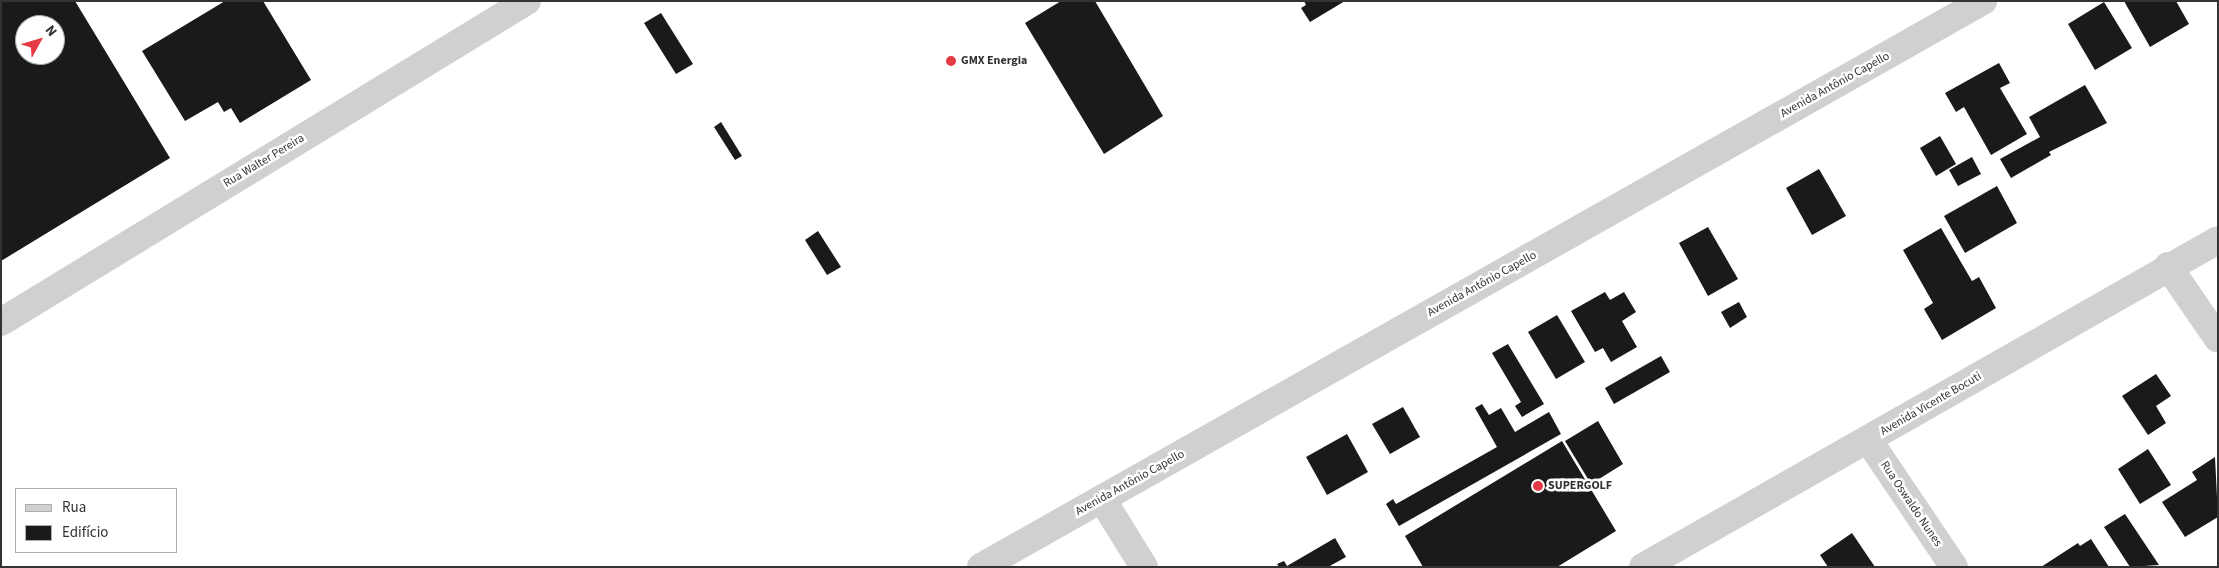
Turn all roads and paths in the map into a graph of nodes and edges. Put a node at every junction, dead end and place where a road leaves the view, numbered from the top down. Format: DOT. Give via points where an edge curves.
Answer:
graph roads {
  1 [pos="527,1"];
  2 [pos="1983,1"];
  3 [pos="2218,240"];
  4 [pos="2168,266"];
  5 [pos="1,322"];
  6 [pos="2218,339"];
  7 [pos="1869,441"];
  8 [pos="1102,499"];
  9 [pos="981,567"];
  10 [pos="1144,567"];
  11 [pos="1643,567"];
  12 [pos="1954,567"];
  1 -- 5 [label="street, Rua Walter Pereira"];
  2 -- 8 [label="street, Avenida Antônio Capello"];
  3 -- 4 [label="street, Avenida Vicente Bocuti"];
  4 -- 6 [label="street"];
  4 -- 7 [label="street, Avenida Vicente Bocuti"];
  7 -- 11 [label="street, Avenida Vicente Bocuti"];
  7 -- 12 [label="street, Rua Oswaldo Nunes"];
  8 -- 9 [label="street, Avenida Antônio Capello"];
  8 -- 10 [label="street"];
}
